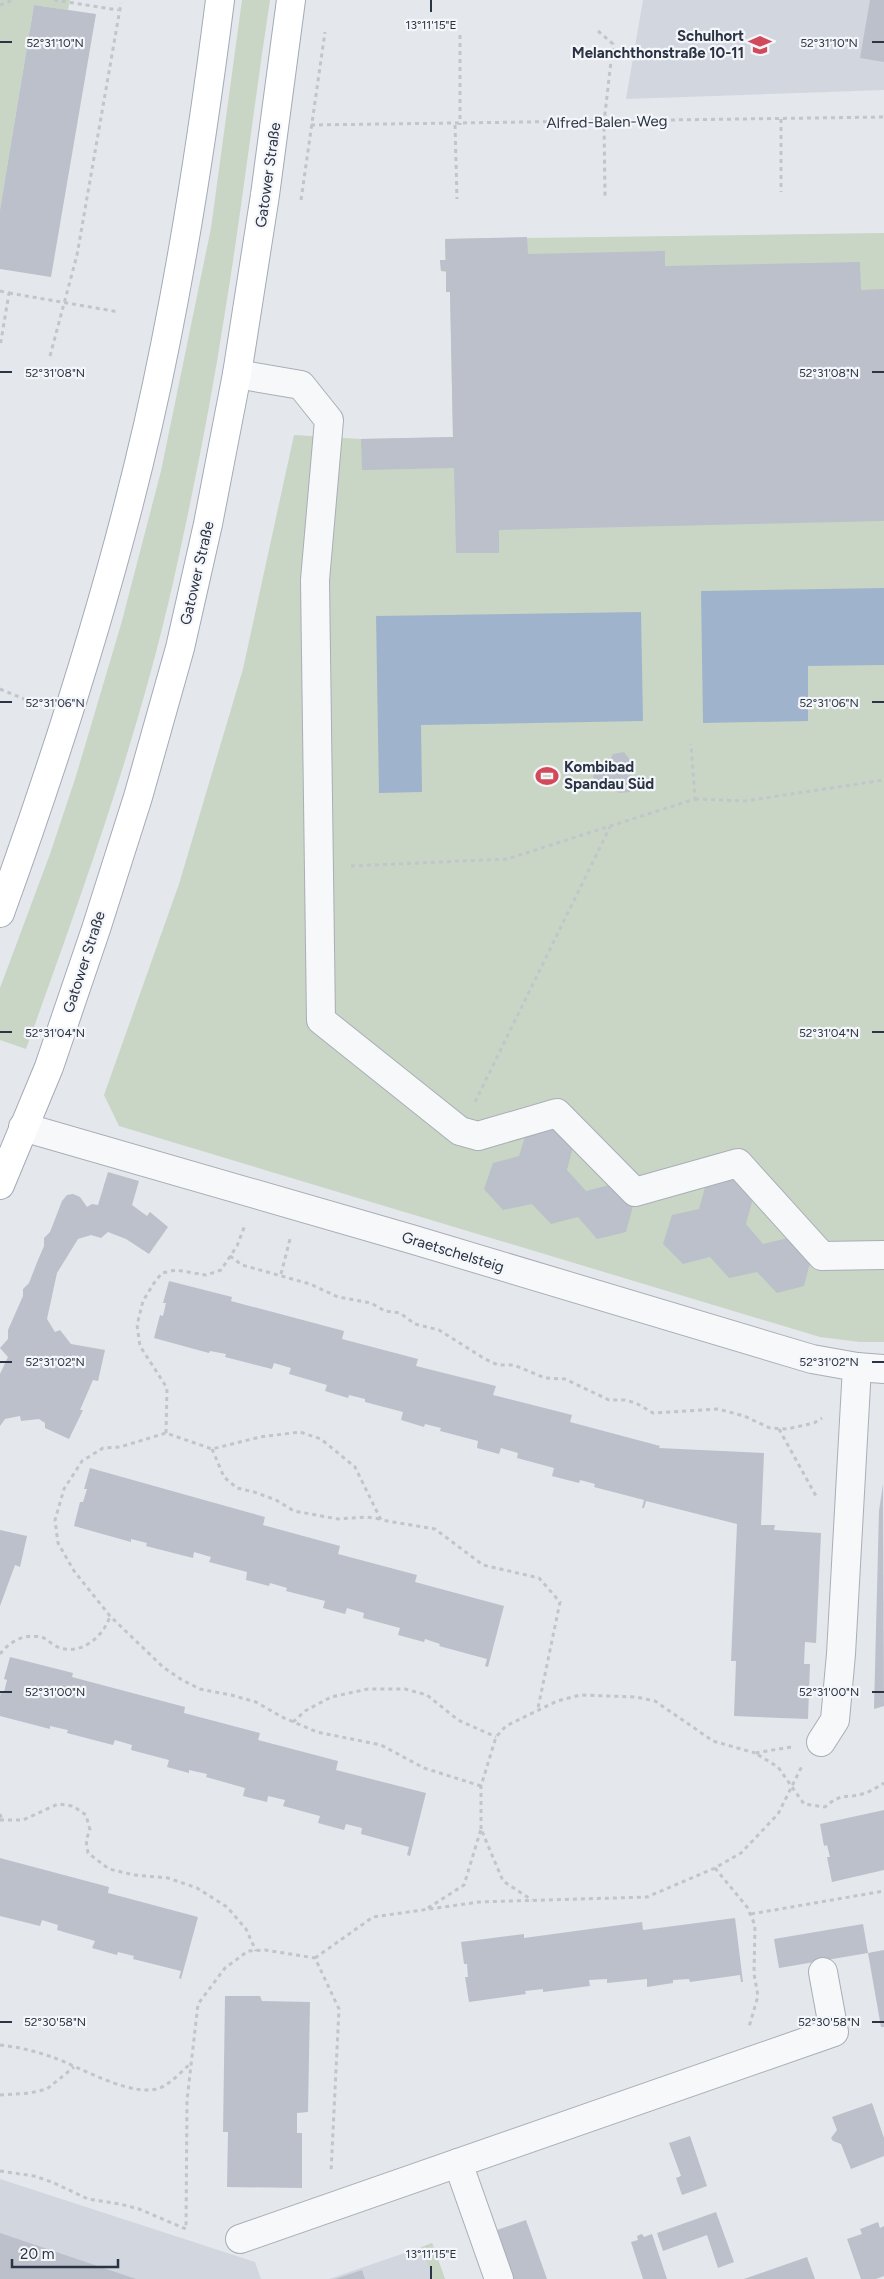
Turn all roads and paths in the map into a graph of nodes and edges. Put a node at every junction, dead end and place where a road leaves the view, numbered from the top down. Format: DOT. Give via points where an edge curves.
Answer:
graph roads {
  1 [pos="13,0"];
  2 [pos="54,0"];
  3 [pos="220,0"];
  4 [pos="291,0"];
  5 [pos="121,3"];
  6 [pos="0,5"];
  7 [pos="118,10"];
  8 [pos="325,32"];
  9 [pos="598,32"];
  10 [pos="460,35"];
  11 [pos="884,117"];
  12 [pos="781,119"];
  13 [pos="604,122"];
  14 [pos="312,125"];
  15 [pos="457,125"];
  16 [pos="781,192"];
  17 [pos="604,196"];
  18 [pos="458,199"];
  19 [pos="301,200"];
  20 [pos="0,290"];
  21 [pos="9,293"];
  22 [pos="63,302"];
  23 [pos="120,312"];
  24 [pos="0,347"];
  25 [pos="50,356"];
  26 [pos="237,374"];
  27 [pos="0,689"];
  28 [pos="24,699"];
  29 [pos="692,744"];
  30 [pos="884,780"];
  31 [pos="695,799"];
  32 [pos="610,827"];
  33 [pos="318,868"];
  34 [pos="0,914"];
  35 [pos="11,1123"];
  36 [pos="460,1131"];
  37 [pos="0,1185"];
  38 [pos="253,1194"];
  39 [pos="884,1255"];
  40 [pos="230,1256"];
  41 [pos="857,1367"];
  42 [pos="884,1369"];
  43 [pos="855,1400"];
  44 [pos="778,1429"];
  45 [pos="166,1434"];
  46 [pos="212,1450"];
  47 [pos="849,1519"];
  48 [pos="381,1520"];
  49 [pos="110,1616"];
  50 [pos="0,1654"];
  51 [pos="538,1708"];
  52 [pos="293,1722"];
  53 [pos="496,1738"];
  54 [pos="821,1742"];
  55 [pos="755,1753"];
  56 [pos="884,1783"];
  57 [pos="481,1786"];
  58 [pos="792,1786"];
  59 [pos="0,1814"];
  60 [pos="1,1820"];
  61 [pos="481,1829"];
  62 [pos="715,1868"];
  63 [pos="884,1892"];
  64 [pos="532,1900"];
  65 [pos="426,1910"];
  66 [pos="751,1914"];
  67 [pos="256,1951"];
  68 [pos="315,1958"];
  69 [pos="823,1972"];
  70 [pos="0,2045"];
  71 [pos="191,2064"];
  72 [pos="738,2065"];
  73 [pos="74,2067"];
  74 [pos="0,2095"];
  75 [pos="458,2163"];
  76 [pos="0,2171"];
  77 [pos="330,2208"];
  78 [pos="240,2239"];
  79 [pos="499,2279"];
  1 -- 6 [label="path"];
  2 -- 7 [label="path"];
  3 -- 34 [label="main road" via="192,193 148,425 119,541 64,730"];
  4 -- 26 [label="main road, Gatower Straße"];
  5 -- 7 [label="path"];
  7 -- 22 [label="path" via="77,255"];
  8 -- 14 [label="path"];
  9 -- 13 [label="path" via="613,44"];
  10 -- 15 [label="path"];
  11 -- 12 [label="path, Alfred-Balen-Weg"];
  12 -- 13 [label="path, Alfred-Balen-Weg"];
  12 -- 16 [label="path"];
  13 -- 15 [label="path, Alfred-Balen-Weg"];
  13 -- 17 [label="path"];
  14 -- 15 [label="path, Alfred-Balen-Weg"];
  14 -- 19 [label="path"];
  15 -- 18 [label="path"];
  20 -- 21 [label="path"];
  21 -- 22 [label="path"];
  21 -- 24 [label="path"];
  22 -- 23 [label="path"];
  22 -- 25 [label="path"];
  26 -- 33 [label="street" via="301,385 329,420 315,580"];
  26 -- 35 [label="main road, Gatower Straße" via="180,648 148,760 49,1067"];
  27 -- 28 [label="path"];
  29 -- 31 [label="path"];
  30 -- 31 [label="path" via="746,801"];
  31 -- 32 [label="path"];
  32 -- 33 [label="path" via="508,859"];
  32 -- 36 [label="path"];
  33 -- 36 [label="street" via="321,1020"];
  35 -- 37 [label="main road, Gatower Straße"];
  35 -- 38 [label="street, Graetschelsteig"];
  36 -- 39 [label="street" via="478,1136 557,1113 635,1192 738,1163 822,1256"];
  38 -- 40 [label="path" via="247,1222"];
  38 -- 41 [label="street, Graetschelsteig" via="812,1359"];
  40 -- 44 [label="path" via="242,1265 310,1284 338,1297 400,1313 415,1324 439,1330 498,1365 514,1365 545,1378 565,1379 609,1400 636,1403 653,1413 718,1408"];
  40 -- 45 [label="path" via="221,1270 206,1276 176,1270 162,1273 143,1301 136,1325 140,1346 167,1388"];
  41 -- 42 [label="street, Graetschelsteig"];
  41 -- 43 [label="street"];
  43 -- 44 [label="path" via="814,1423"];
  43 -- 47 [label="street"];
  44 -- 47 [label="path" via="820,1504"];
  45 -- 46 [label="path"];
  45 -- 49 [label="path" via="120,1447 103,1448 82,1461 64,1489 55,1520 58,1543 74,1571"];
  46 -- 48 [label="path" via="224,1477 236,1488 268,1497 294,1511 338,1519 367,1517"];
  46 -- 48 [label="path" via="260,1437 300,1432 320,1439 355,1467"];
  47 -- 54 [label="street" via="835,1720"];
  48 -- 51 [label="path" via="435,1529 483,1565 539,1578 560,1602"];
  49 -- 50 [label="path" via="107,1627 93,1641 74,1650 60,1648 42,1638 23,1637 9,1642"];
  49 -- 52 [label="path" via="163,1667 182,1680 200,1689 256,1702"];
  51 -- 53 [label="path" via="506,1726"];
  51 -- 55 [label="path" via="580,1695 636,1696 655,1701 719,1744"];
  52 -- 53 [label="path" via="331,1696 368,1689 405,1689 427,1695 458,1720"];
  52 -- 57 [label="path" via="324,1734 381,1745 424,1768"];
  53 -- 57 [label="path"];
  54 -- 55 [label="path"];
  54 -- 58 [label="path" via="803,1764"];
  55 -- 58 [label="path" via="778,1767"];
  56 -- 58 [label="path" via="862,1794 847,1794 832,1800 825,1807 804,1804"];
  57 -- 61 [label="path"];
  58 -- 62 [label="path" via="778,1814 761,1834 741,1853"];
  59 -- 60 [label="path"];
  60 -- 67 [label="path" via="23,1820 58,1804 74,1806 86,1815 90,1830 86,1840 88,1853 109,1869 168,1878 197,1888 228,1907 246,1929"];
  61 -- 64 [label="path" via="504,1881"];
  61 -- 65 [label="path" via="464,1885"];
  62 -- 64 [label="path" via="647,1897"];
  62 -- 66 [label="path"];
  63 -- 66 [label="path"];
  64 -- 65 [label="path" via="479,1902"];
  65 -- 68 [label="path" via="373,1917"];
  66 -- 72 [label="path" via="755,1925 754,1974 758,1996"];
  67 -- 68 [label="path"];
  67 -- 71 [label="path" via="248,1951 225,1968 198,2004"];
  68 -- 77 [label="path" via="339,2009"];
  69 -- 72 [label="street" via="834,2032"];
  70 -- 73 [label="path" via="54,2057"];
  71 -- 73 [label="path" via="163,2087 142,2090"];
  71 -- 76 [label="path" via="187,2100 186,2229 139,2209 88,2200 34,2176"];
  72 -- 75 [label="street"];
  73 -- 74 [label="path" via="47,2089"];
  75 -- 77 [label="street"];
  75 -- 79 [label="street"];
  77 -- 78 [label="street"];
}
